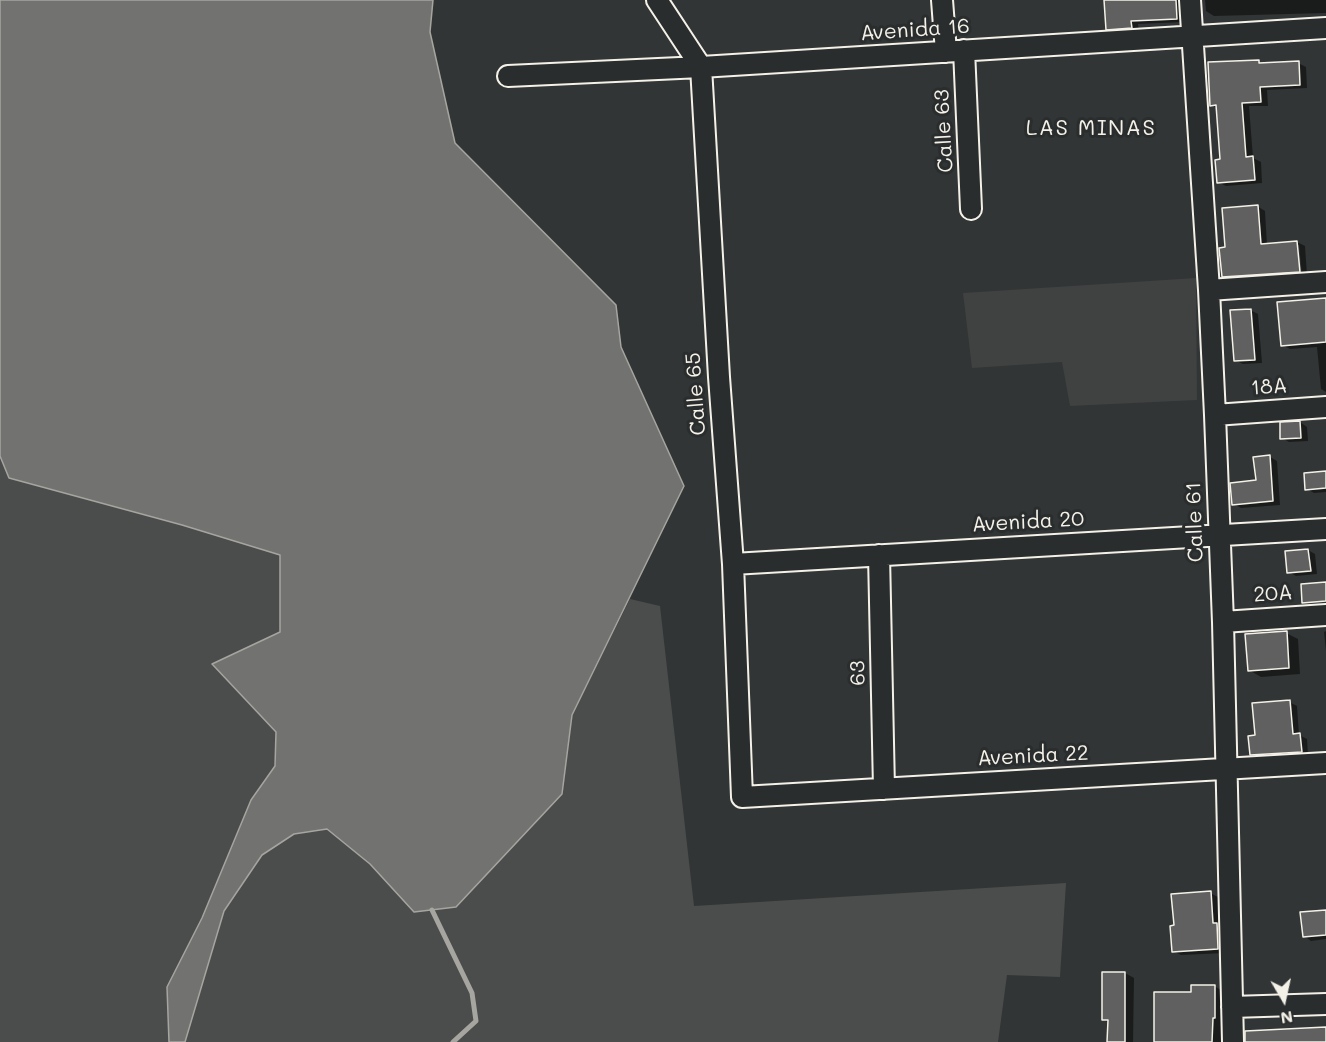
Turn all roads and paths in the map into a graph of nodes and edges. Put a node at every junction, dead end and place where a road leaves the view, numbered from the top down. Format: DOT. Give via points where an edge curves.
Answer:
graph roads {
  1 [pos="657,0"];
  2 [pos="942,0"];
  3 [pos="1190,0"];
  4 [pos="1326,28"];
  5 [pos="1192,36"];
  6 [pos="955,51"];
  7 [pos="701,67"];
  8 [pos="508,76"];
  9 [pos="971,209"];
  10 [pos="1326,282"];
  11 [pos="1209,290"];
  12 [pos="1326,407"];
  13 [pos="1215,415"];
  14 [pos="1326,529"];
  15 [pos="1220,535"];
  16 [pos="879,555"];
  17 [pos="733,564"];
  18 [pos="1326,615"];
  19 [pos="1223,621"];
  20 [pos="1326,763"];
  21 [pos="1227,769"];
  22 [pos="884,789"];
  23 [pos="742,797"];
  24 [pos="1326,1004"];
  25 [pos="1232,1007"];
  26 [pos="1233,1042"];
  1 -- 7 [label="street, Calle 65"];
  2 -- 6 [label="street, Calle 63"];
  3 -- 5 [label="street, Calle 61"];
  4 -- 5 [label="street, Avenida 16"];
  5 -- 6 [label="street, Avenida 16"];
  5 -- 11 [label="street, Calle 61"];
  6 -- 7 [label="street, Avenida 16"];
  6 -- 9 [label="street, Calle 63"];
  7 -- 8 [label="street, Avenida 16"];
  7 -- 17 [label="street, Calle 65"];
  10 -- 11 [label="street"];
  11 -- 13 [label="street, Calle 61"];
  12 -- 13 [label="street, 18A"];
  13 -- 15 [label="street, Calle 61"];
  14 -- 15 [label="street, Avenida 20"];
  15 -- 16 [label="street, Avenida 20"];
  15 -- 19 [label="street, Calle 61"];
  16 -- 17 [label="street, Avenida 20"];
  16 -- 22 [label="street, 63"];
  17 -- 23 [label="street, Calle 65"];
  18 -- 19 [label="street, 20A"];
  19 -- 21 [label="street, Calle 61"];
  20 -- 21 [label="street, Avenida 22"];
  21 -- 22 [label="street, Avenida 22"];
  21 -- 25 [label="street, Calle 61"];
  22 -- 23 [label="street, Avenida 22"];
  24 -- 25 [label="street"];
  25 -- 26 [label="street, Calle 61"];
}
